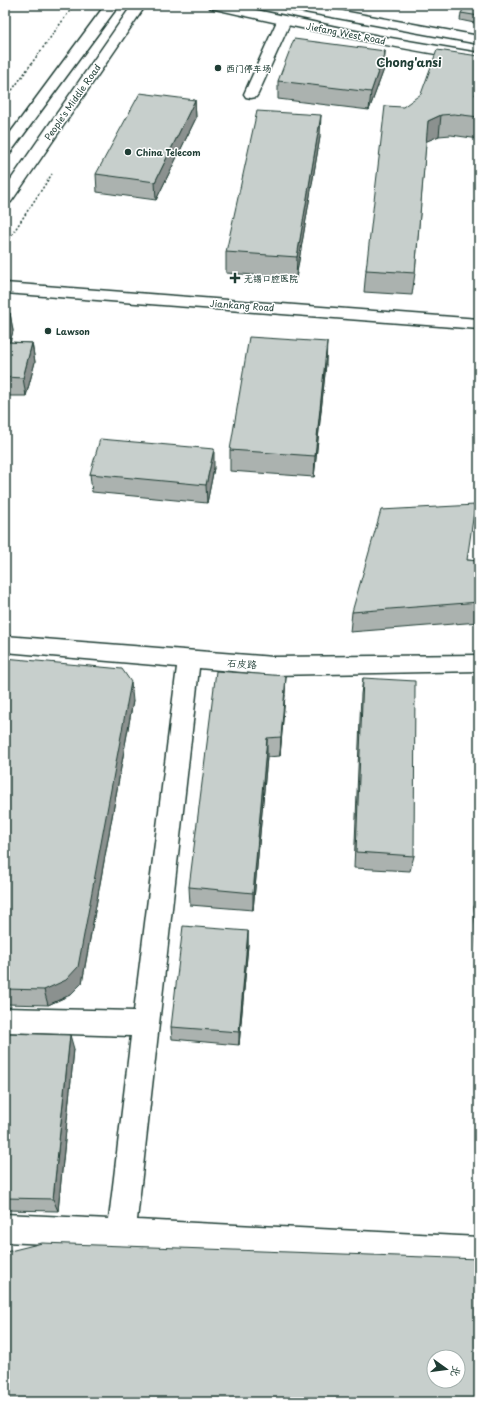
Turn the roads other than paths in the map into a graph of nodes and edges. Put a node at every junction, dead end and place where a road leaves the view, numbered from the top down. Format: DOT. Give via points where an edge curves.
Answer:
graph roads {
  1 [pos="112,5"];
  2 [pos="139,5"];
  3 [pos="215,5"];
  4 [pos="288,5"];
  5 [pos="284,21"];
  6 [pos="479,40"];
  7 [pos="479,57"];
  8 [pos="251,94"];
  9 [pos="5,150"];
  10 [pos="5,199"];
  11 [pos="5,288"];
  12 [pos="479,324"];
  13 [pos="5,644"];
  14 [pos="189,659"];
  15 [pos="479,663"];
  16 [pos="5,1020"];
  17 [pos="146,1024"];
  18 [pos="5,1228"];
  19 [pos="121,1234"];
  20 [pos="479,1251"];
  1 -- 9 [label="main road"];
  2 -- 10 [label="main road, People's Middle Road"];
  3 -- 5 [label="main road, Jiefang West Road"];
  4 -- 6 [label="main road, Jiefang West Road"];
  5 -- 7 [label="main road, Jiefang West Road" via="430,50"];
  5 -- 8 [label="main road"];
  11 -- 12 [label="main road, Jiankang Road"];
  13 -- 14 [label="main road, 石皮路"];
  14 -- 15 [label="main road, 石皮路" via="273,666"];
  14 -- 17 [label="main road"];
  16 -- 17 [label="main road"];
  17 -- 19 [label="main road"];
  18 -- 19 [label="main road"];
  19 -- 20 [label="main road"];
}
